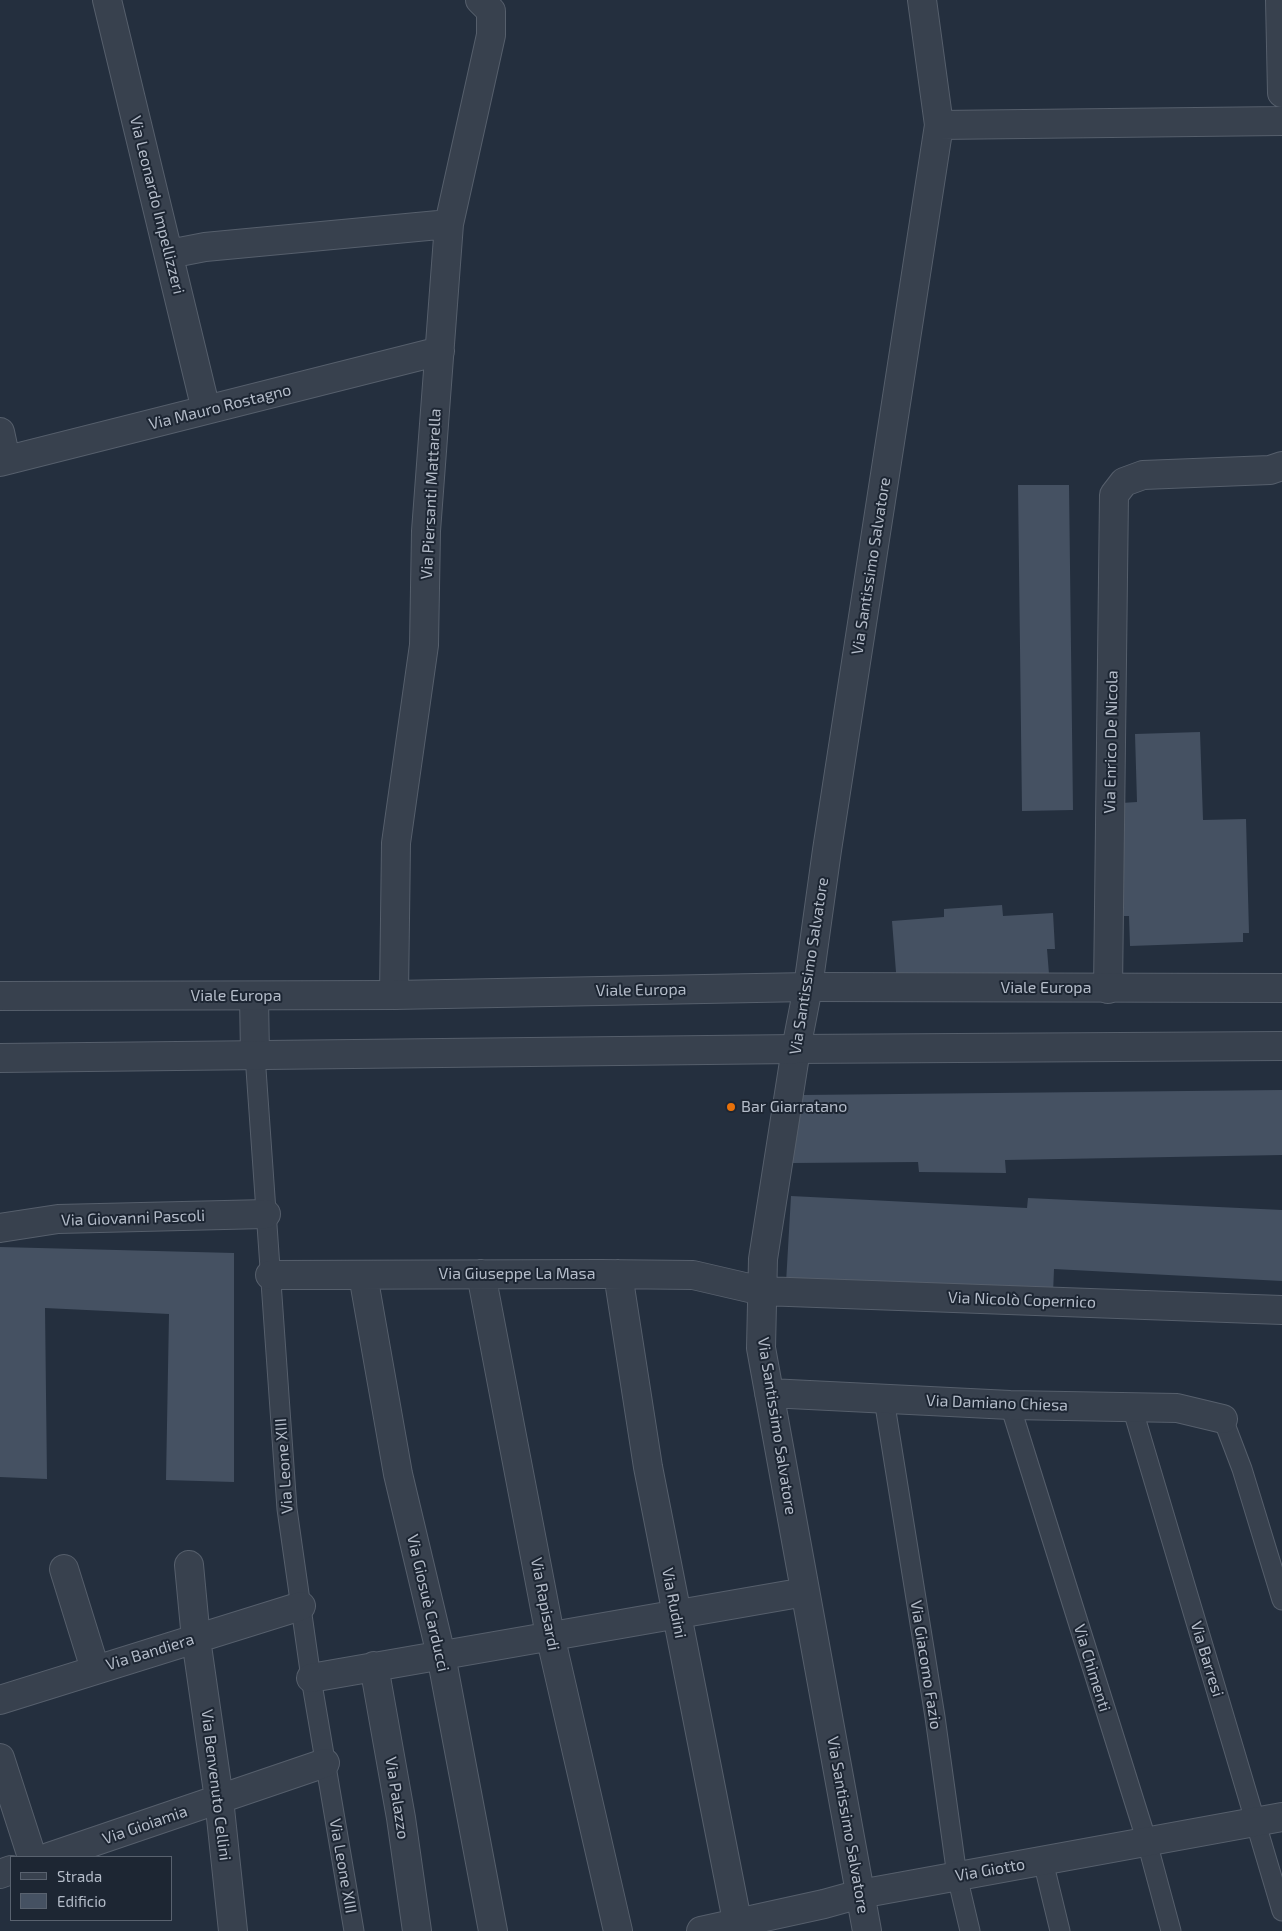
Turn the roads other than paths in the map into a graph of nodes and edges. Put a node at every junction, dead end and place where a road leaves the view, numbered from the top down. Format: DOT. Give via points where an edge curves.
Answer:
graph roads {
  1 [pos="108,0"];
  2 [pos="480,0"];
  3 [pos="922,0"];
  4 [pos="1280,0"];
  5 [pos="1282,93"];
  6 [pos="1282,121"];
  7 [pos="940,124"];
  8 [pos="449,224"];
  9 [pos="169,254"];
  10 [pos="440,351"];
  11 [pos="206,410"];
  12 [pos="0,432"];
  13 [pos="3,461"];
  14 [pos="1282,466"];
  15 [pos="808,987"];
  16 [pos="1282,988"];
  17 [pos="1108,989"];
  18 [pos="394,995"];
  19 [pos="0,996"];
  20 [pos="254,996"];
  21 [pos="1282,1046"];
  22 [pos="796,1049"];
  23 [pos="255,1055"];
  24 [pos="0,1058"];
  25 [pos="266,1214"];
  26 [pos="0,1228"];
  27 [pos="481,1274"];
  28 [pos="618,1274"];
  29 [pos="270,1275"];
  30 [pos="363,1275"];
  31 [pos="762,1291"];
  32 [pos="1282,1310"];
  33 [pos="769,1393"];
  34 [pos="884,1399"];
  35 [pos="1010,1405"];
  36 [pos="1132,1407"];
  37 [pos="1223,1419"];
  38 [pos="189,1565"];
  39 [pos="64,1570"];
  40 [pos="805,1592"];
  41 [pos="1282,1600"];
  42 [pos="301,1606"];
  43 [pos="676,1614"];
  44 [pos="550,1635"];
  45 [pos="196,1639"];
  46 [pos="441,1655"];
  47 [pos="374,1666"];
  48 [pos="96,1669"];
  49 [pos="311,1678"];
  50 [pos="0,1700"];
  51 [pos="0,1758"];
  52 [pos="325,1763"];
  53 [pos="219,1799"];
  54 [pos="1282,1817"];
  55 [pos="1255,1822"];
  56 [pos="1146,1842"];
  57 [pos="32,1856"];
  58 [pos="52,1856"];
  59 [pos="1043,1861"];
  60 [pos="957,1876"];
  61 [pos="860,1894"];
  62 [pos="1282,1910"];
  63 [pos="738,1927"];
  64 [pos="233,1931"];
  65 [pos="354,1931"];
  66 [pos="417,1931"];
  67 [pos="493,1931"];
  68 [pos="618,1931"];
  69 [pos="700,1931"];
  70 [pos="867,1931"];
  71 [pos="970,1931"];
  72 [pos="1060,1931"];
  73 [pos="1171,1931"];
  1 -- 9 [label="street, Via Leonardo Impellizzeri"];
  2 -- 8 [label="street, Via Piersanti Mattarella" via="491,11 490,35"];
  3 -- 7 [label="street, Via Santissimo Salvatore"];
  4 -- 5 [label="street"];
  6 -- 7 [label="street"];
  7 -- 15 [label="street, Via Santissimo Salvatore"];
  8 -- 9 [label="street" via="205,247"];
  8 -- 10 [label="street, Via Piersanti Mattarella"];
  9 -- 11 [label="street, Via Leonardo Impellizzeri"];
  10 -- 11 [label="street, Via Mauro Rostagno"];
  10 -- 18 [label="street, Via Piersanti Mattarella" via="426,531 424,645 396,844"];
  11 -- 13 [label="street, Via Mauro Rostagno"];
  12 -- 13 [label="street"];
  14 -- 17 [label="street, Via Enrico De Nicola" via="1270,470 1143,476 1124,482 1114,495"];
  15 -- 17 [label="street, Viale Europa"];
  15 -- 18 [label="street, Viale Europa"];
  15 -- 22 [label="street, Via Santissimo Salvatore"];
  16 -- 17 [label="street, Viale Europa"];
  18 -- 20 [label="street, Viale Europa"];
  19 -- 20 [label="street, Viale Europa"];
  20 -- 23 [label="street, Via Leone XIII"];
  21 -- 22 [label="street"];
  22 -- 23 [label="street"];
  22 -- 31 [label="street, Via Santissimo Salvatore" via="762,1259"];
  23 -- 24 [label="street"];
  23 -- 25 [label="lane, Via Leone XIII"];
  25 -- 26 [label="street, Via Giovanni Pascoli" via="58,1219"];
  25 -- 29 [label="lane, Via Leone XIII"];
  27 -- 28 [label="street, Via Giuseppe La Masa"];
  27 -- 30 [label="street, Via Giuseppe La Masa"];
  27 -- 44 [label="street, Via Rapisardi"];
  28 -- 31 [label="street, Via Giuseppe La Masa" via="693,1276"];
  28 -- 43 [label="street, Via Rudini" via="648,1467"];
  29 -- 30 [label="street, Via Giuseppe La Masa"];
  29 -- 42 [label="lane, Via Leone XIII" via="287,1509"];
  30 -- 46 [label="street, Via Giosuè Carducci" via="398,1474"];
  31 -- 32 [label="street, Via Nicolò Copernico"];
  31 -- 33 [label="street, Via Santissimo Salvatore" via="761,1348"];
  33 -- 34 [label="street, Via Damiano Chiesa"];
  33 -- 40 [label="street, Via Santissimo Salvatore"];
  34 -- 35 [label="street, Via Damiano Chiesa"];
  34 -- 60 [label="lane, Via Giacomo Fazio"];
  35 -- 36 [label="street, Via Damiano Chiesa"];
  35 -- 56 [label="lane, Via Chimenti"];
  36 -- 37 [label="street, Via Damiano Chiesa" via="1177,1408"];
  36 -- 55 [label="lane, Via Barresi"];
  37 -- 41 [label="lane" via="1242,1469"];
  38 -- 45 [label="street, Via Benvenuto Cellini"];
  39 -- 48 [label="street"];
  40 -- 43 [label="street"];
  40 -- 61 [label="street, Via Santissimo Salvatore"];
  42 -- 45 [label="street, Via Bandiera"];
  42 -- 49 [label="lane, Via Leone XIII"];
  43 -- 44 [label="street"];
  43 -- 63 [label="street, Via Rudini"];
  44 -- 46 [label="street"];
  44 -- 68 [label="street, Via Rapisardi"];
  45 -- 48 [label="street, Via Bandiera"];
  45 -- 53 [label="street, Via Benvenuto Cellini"];
  46 -- 47 [label="street"];
  46 -- 67 [label="street, Via Giosuè Carducci"];
  47 -- 49 [label="street"];
  47 -- 66 [label="street, Via Palazzo"];
  48 -- 50 [label="street, Via Bandiera"];
  49 -- 52 [label="lane, Via Leone XIII"];
  51 -- 57 [label="street"];
  52 -- 53 [label="street, Via Gioiamia"];
  52 -- 65 [label="lane, Via Leone XIII"];
  53 -- 58 [label="street, Via Gioiamia"];
  53 -- 64 [label="street, Via Benvenuto Cellini"];
  54 -- 55 [label="street, Via Giotto"];
  55 -- 56 [label="street, Via Giotto"];
  55 -- 62 [label="lane, Via Barresi"];
  56 -- 59 [label="street, Via Giotto"];
  56 -- 73 [label="lane, Via Chimenti"];
  59 -- 60 [label="street, Via Giotto"];
  59 -- 72 [label="lane"];
  60 -- 61 [label="street, Via Giotto"];
  60 -- 71 [label="lane, Via Giacomo Fazio"];
  61 -- 63 [label="street, Via Giotto"];
  61 -- 70 [label="street, Via Santissimo Salvatore"];
  63 -- 69 [label="street, Via Giotto"];
}
